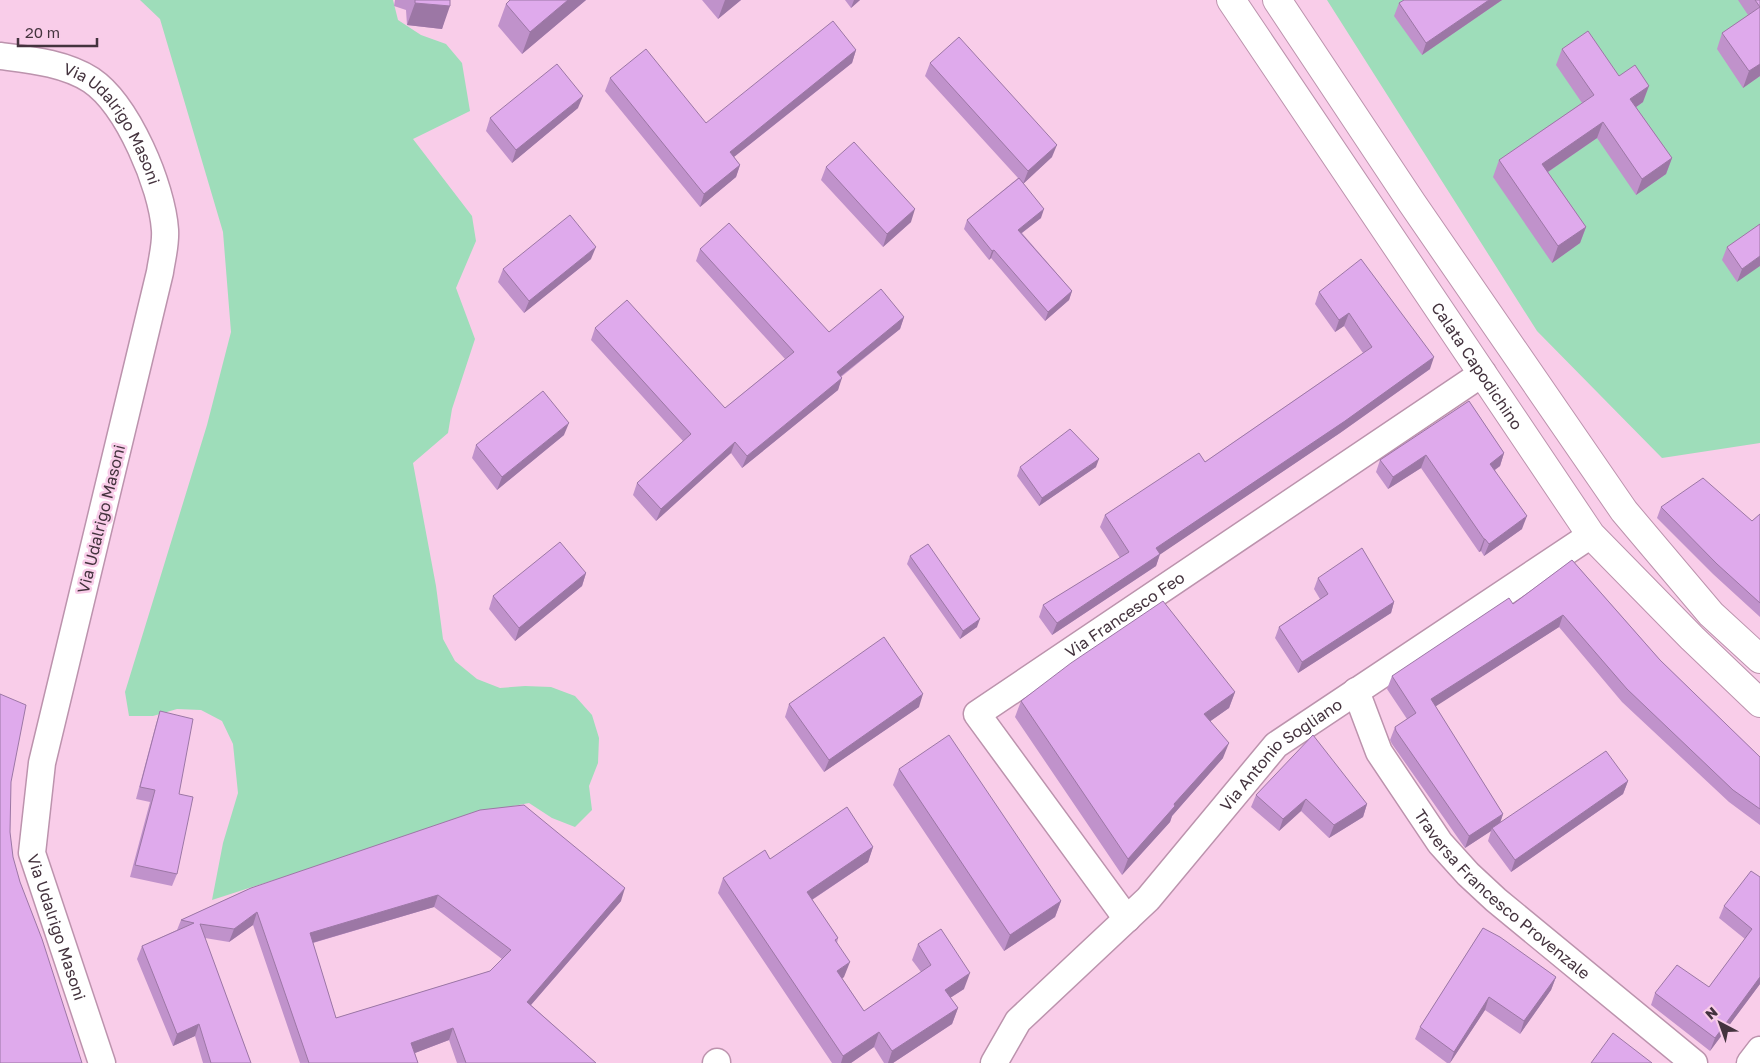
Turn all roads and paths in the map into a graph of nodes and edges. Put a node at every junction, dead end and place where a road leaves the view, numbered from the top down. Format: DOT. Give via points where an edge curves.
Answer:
graph roads {
  1 [pos="1231,0"];
  2 [pos="1277,0"];
  3 [pos="0,56"];
  4 [pos="1483,373"];
  5 [pos="1624,511"];
  6 [pos="1591,535"];
  7 [pos="1760,659"];
  8 [pos="1356,691"];
  9 [pos="1760,704"];
  10 [pos="1127,918"];
  11 [pos="1760,1050"];
  12 [pos="102,1063"];
  13 [pos="994,1063"];
  14 [pos="1694,1063"];
  15 [pos="1750,1063"];
  1 -- 4 [label="main road, Calata Capodichino"];
  2 -- 5 [label="main road"];
  3 -- 12 [label="street, Via Udalrigo Masoni" via="61,66 91,80 108,97 132,130 147,165 160,201 165,231 160,272 42,763 32,853"];
  4 -- 6 [label="main road, Calata Capodichino"];
  4 -- 10 [label="street, Via Francesco Feo" via="977,714"];
  5 -- 6 [label="main road, Via Antonio Sogliano"];
  5 -- 7 [label="main road" via="1711,614"];
  6 -- 8 [label="street, Via Antonio Sogliano"];
  6 -- 9 [label="main road, Calata Capodichino"];
  8 -- 10 [label="street, Via Antonio Sogliano" via="1276,745 1148,899"];
  8 -- 14 [label="street, Traversa Francesco Provenzale" via="1379,752 1440,843 1468,874"];
  10 -- 13 [label="street, Via Antonio Sogliano" via="1018,1022"];
  11 -- 15 [label="street"];
}
